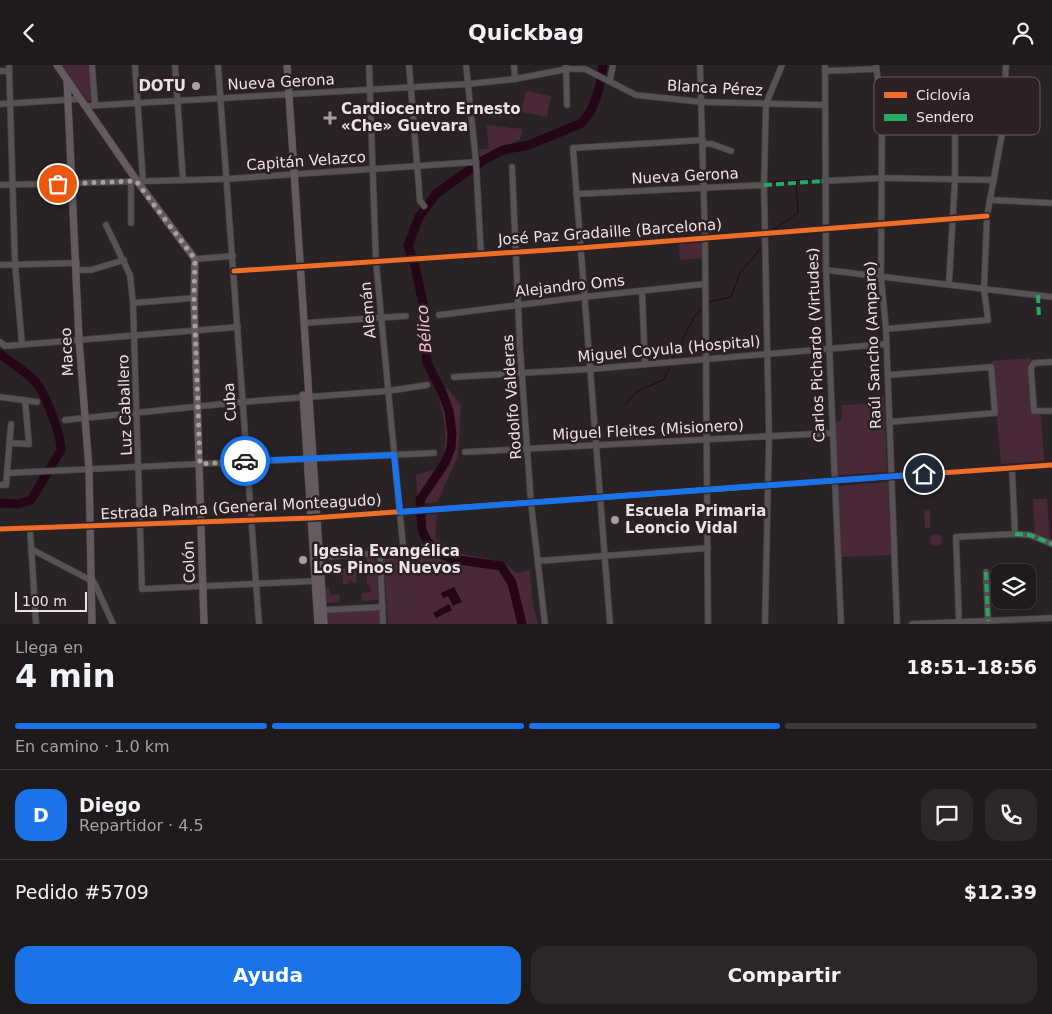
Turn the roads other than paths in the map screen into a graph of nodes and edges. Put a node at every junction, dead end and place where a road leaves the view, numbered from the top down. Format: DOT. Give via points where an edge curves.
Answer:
graph roads {
  1 [pos="57,65"];
  2 [pos="92,65"];
  3 [pos="135,65"];
  4 [pos="175,65"];
  5 [pos="218,65"];
  6 [pos="285,65"];
  7 [pos="368,65"];
  8 [pos="409,65"];
  9 [pos="466,65"];
  10 [pos="514,65"];
  11 [pos="613,65"];
  12 [pos="700,65"];
  13 [pos="782,65"];
  14 [pos="566,67"];
  15 [pos="876,67"];
  16 [pos="9,68"];
  17 [pos="825,68"];
  18 [pos="0,71"];
  19 [pos="596,73"];
  20 [pos="67,79"];
  21 [pos="514,79"];
  22 [pos="609,80"];
  23 [pos="468,84"];
  24 [pos="410,86"];
  25 [pos="369,89"];
  26 [pos="287,94"];
  27 [pos="220,98"];
  28 [pos="81,99"];
  29 [pos="68,100"];
  30 [pos="178,101"];
  31 [pos="702,102"];
  32 [pos="138,103"];
  33 [pos="0,104"];
  34 [pos="9,104"];
  35 [pos="766,104"];
  36 [pos="95,105"];
  37 [pos="567,105"];
  38 [pos="825,105"];
  39 [pos="85,106"];
  40 [pos="882,135"];
  41 [pos="955,135"];
  42 [pos="1002,135"];
  43 [pos="703,142"];
  44 [pos="731,151"];
  45 [pos="476,162"];
  46 [pos="416,166"];
  47 [pos="512,167"];
  48 [pos="372,169"];
  49 [pos="292,174"];
  50 [pos="883,178"];
  51 [pos="226,179"];
  52 [pos="955,179"];
  53 [pos="184,180"];
  54 [pos="992,180"];
  55 [pos="137,181"];
  56 [pos="824,181"];
  57 [pos="73,183"];
  58 [pos="0,185"];
  59 [pos="13,185"];
  60 [pos="764,185"];
  61 [pos="704,188"];
  62 [pos="576,194"];
  63 [pos="990,199"];
  64 [pos="1052,203"];
  65 [pos="424,206"];
  66 [pos="987,216"];
  67 [pos="954,219"];
  68 [pos="131,223"];
  69 [pos="883,224"];
  70 [pos="106,225"];
  71 [pos="825,229"];
  72 [pos="765,233"];
  73 [pos="705,238"];
  74 [pos="579,248"];
  75 [pos="516,252"];
  76 [pos="481,254"];
  77 [pos="233,256"];
  78 [pos="195,259"];
  79 [pos="124,260"];
  80 [pos="376,262"];
  81 [pos="15,264"];
  82 [pos="0,265"];
  83 [pos="298,266"];
  84 [pos="77,267"];
  85 [pos="826,270"];
  86 [pos="234,271"];
  87 [pos="882,277"];
  88 [pos="949,283"];
  89 [pos="705,285"];
  90 [pos="984,289"];
  91 [pos="642,291"];
  92 [pos="583,297"];
  93 [pos="1052,297"];
  94 [pos="194,298"];
  95 [pos="133,303"];
  96 [pos="518,304"];
  97 [pos="439,315"];
  98 [pos="406,316"];
  99 [pos="381,318"];
  100 [pos="304,323"];
  101 [pos="238,327"];
  102 [pos="886,329"];
  103 [pos="195,331"];
  104 [pos="135,337"];
  105 [pos="80,340"];
  106 [pos="3,344"];
  107 [pos="886,344"];
  108 [pos="22,345"];
  109 [pos="829,348"];
  110 [pos="767,353"];
  111 [pos="706,358"];
  112 [pos="1052,362"];
  113 [pos="645,364"];
  114 [pos="591,369"];
  115 [pos="523,373"];
  116 [pos="888,375"];
  117 [pos="454,377"];
  118 [pos="427,385"];
  119 [pos="388,391"];
  120 [pos="0,397"];
  121 [pos="306,398"];
  122 [pos="25,400"];
  123 [pos="37,401"];
  124 [pos="242,402"];
  125 [pos="198,407"];
  126 [pos="1052,411"];
  127 [pos="137,413"];
  128 [pos="84,418"];
  129 [pos="65,420"];
  130 [pos="889,422"];
  131 [pos="11,424"];
  132 [pos="832,433"];
  133 [pos="769,437"];
  134 [pos="706,440"];
  135 [pos="10,443"];
  136 [pos="598,445"];
  137 [pos="528,449"];
  138 [pos="465,452"];
  139 [pos="434,453"];
  140 [pos="394,455"];
  141 [pos="310,458"];
  142 [pos="247,461"];
  143 [pos="200,464"];
  144 [pos="1052,465"];
  145 [pos="140,466"];
  146 [pos="1012,468"];
  147 [pos="88,469"];
  148 [pos="8,473"];
  149 [pos="891,477"];
  150 [pos="834,481"];
  151 [pos="3,485"];
  152 [pos="768,486"];
  153 [pos="707,490"];
  154 [pos="601,497"];
  155 [pos="532,503"];
  156 [pos="400,512"];
  157 [pos="315,518"];
  158 [pos="251,519"];
  159 [pos="201,521"];
  160 [pos="141,523"];
  161 [pos="89,526"];
  162 [pos="30,528"];
  163 [pos="0,529"];
  164 [pos="1015,535"];
  165 [pos="1052,543"];
  166 [pos="708,548"];
  167 [pos="31,549"];
  168 [pos="380,553"];
  169 [pos="320,557"];
  170 [pos="606,557"];
  171 [pos="538,561"];
  172 [pos="986,571"];
  173 [pos="90,578"];
  174 [pos="316,581"];
  175 [pos="256,584"];
  176 [pos="203,586"];
  177 [pos="383,607"];
  178 [pos="323,610"];
  179 [pos="1052,618"];
  180 [pos="988,621"];
  181 [pos="959,622"];
  182 [pos="36,624"];
  183 [pos="92,624"];
  184 [pos="113,624"];
  185 [pos="204,624"];
  186 [pos="259,624"];
  187 [pos="318,624"];
  188 [pos="324,624"];
  189 [pos="383,624"];
  190 [pos="545,624"];
  191 [pos="610,624"];
  192 [pos="708,624"];
  193 [pos="765,624"];
  194 [pos="841,624"];
  195 [pos="897,624"];
  196 [pos="912,624"];
  1 -- 20 [label="main road"];
  2 -- 36 [label="street"];
  3 -- 32 [label="street"];
  4 -- 30 [label="street"];
  5 -- 27 [label="street, Cuba"];
  6 -- 26 [label="main road"];
  7 -- 25 [label="street, Alemán"];
  8 -- 24 [label="street"];
  9 -- 23 [label="street"];
  10 -- 21 [label="street"];
  11 -- 22 [label="street"];
  12 -- 31 [label="street"];
  13 -- 35 [label="street"];
  14 -- 19 [label="street, Nueva Gerona"];
  14 -- 21 [label="street, Nueva Gerona"];
  14 -- 37 [label="street"];
  15 -- 17 [label="street"];
  16 -- 18 [label="street"];
  16 -- 34 [label="street"];
  17 -- 38 [label="street, Carlos Pichardo (Virtudes)"];
  19 -- 22 [label="street, Blanca Pérez"];
  20 -- 28 [label="main road"];
  20 -- 29 [label="main road, Maceo"];
  21 -- 23 [label="street, Nueva Gerona"];
  22 -- 31 [label="street, Blanca Pérez" via="636,95"];
  23 -- 24 [label="street, Nueva Gerona"];
  23 -- 45 [label="street"];
  24 -- 25 [label="street, Nueva Gerona"];
  24 -- 46 [label="street"];
  25 -- 26 [label="street, Nueva Gerona"];
  25 -- 48 [label="street, Alemán"];
  26 -- 27 [label="street, Nueva Gerona"];
  26 -- 49 [label="main road"];
  27 -- 30 [label="street, Nueva Gerona"];
  27 -- 51 [label="street, Cuba"];
  28 -- 29 [label="street"];
  28 -- 39 [label="main road"];
  29 -- 34 [label="street"];
  29 -- 57 [label="main road, Maceo"];
  30 -- 32 [label="street, Nueva Gerona"];
  30 -- 53 [label="street"];
  31 -- 35 [label="street, Blanca Pérez"];
  31 -- 43 [label="street"];
  32 -- 36 [label="street, Nueva Gerona"];
  32 -- 55 [label="street"];
  33 -- 34 [label="street"];
  34 -- 59 [label="street"];
  35 -- 38 [label="street, Blanca Pérez"];
  35 -- 60 [label="street"];
  36 -- 39 [label="street, Nueva Gerona"];
  38 -- 56 [label="street, Carlos Pichardo (Virtudes)"];
  39 -- 55 [label="main road"];
  40 -- 50 [label="street, Raúl Sancho (Amparo)"];
  41 -- 52 [label="street"];
  42 -- 54 [label="street"];
  43 -- 44 [label="street"];
  43 -- 61 [label="street"];
  43 -- 62 [label="street" via="572,148"];
  45 -- 46 [label="street, Capitán Velazco"];
  45 -- 76 [label="street"];
  46 -- 48 [label="street, Capitán Velazco"];
  46 -- 65 [label="street" via="420,201"];
  47 -- 75 [label="street, Rodolfo Valderas"];
  48 -- 49 [label="street, Capitán Velazco"];
  48 -- 80 [label="street, Alemán"];
  49 -- 51 [label="street, Capitán Velazco"];
  49 -- 83 [label="main road"];
  50 -- 52 [label="street"];
  50 -- 56 [label="street"];
  50 -- 69 [label="street, Raúl Sancho (Amparo)"];
  51 -- 53 [label="street, Capitán Velazco"];
  51 -- 77 [label="street, Cuba"];
  52 -- 54 [label="street"];
  52 -- 67 [label="street"];
  53 -- 55 [label="street, Capitán Velazco"];
  54 -- 63 [label="street"];
  55 -- 57 [label="street, Capitán Velazco"];
  55 -- 68 [label="street"];
  55 -- 78 [label="main road"];
  56 -- 71 [label="street, Carlos Pichardo (Virtudes)"];
  57 -- 59 [label="street, Capitán Velazco"];
  57 -- 84 [label="main road, Maceo"];
  58 -- 59 [label="street, Capitán Velazco"];
  59 -- 81 [label="street"];
  60 -- 61 [label="street, Nueva Gerona"];
  60 -- 72 [label="street"];
  61 -- 62 [label="street, Nueva Gerona"];
  61 -- 73 [label="street"];
  62 -- 74 [label="street"];
  63 -- 64 [label="street"];
  63 -- 66 [label="street"];
  66 -- 67 [label="street, José Paz Gradaille (Barcelona)"];
  66 -- 90 [label="street"];
  67 -- 69 [label="street, José Paz Gradaille (Barcelona)"];
  67 -- 88 [label="street"];
  69 -- 71 [label="street, José Paz Gradaille (Barcelona)"];
  69 -- 87 [label="street, Raúl Sancho (Amparo)"];
  70 -- 79 [label="street, Luz Caballero"];
  71 -- 72 [label="street, José Paz Gradaille (Barcelona)"];
  71 -- 85 [label="street, Carlos Pichardo (Virtudes)"];
  72 -- 73 [label="street, José Paz Gradaille (Barcelona)"];
  72 -- 110 [label="street"];
  73 -- 74 [label="street, José Paz Gradaille (Barcelona)"];
  73 -- 89 [label="street"];
  74 -- 75 [label="street, José Paz Gradaille (Barcelona)"];
  74 -- 92 [label="street"];
  75 -- 76 [label="street, José Paz Gradaille (Barcelona)"];
  75 -- 96 [label="street, Rodolfo Valderas"];
  76 -- 80 [label="street, José Paz Gradaille (Barcelona)"];
  77 -- 78 [label="street"];
  77 -- 86 [label="street, Cuba"];
  78 -- 94 [label="main road, Colón"];
  79 -- 84 [label="street" via="91,270"];
  79 -- 95 [label="street, Luz Caballero" via="130,275"];
  80 -- 83 [label="street, José Paz Gradaille (Barcelona)"];
  80 -- 99 [label="street, Alemán"];
  81 -- 82 [label="street"];
  81 -- 84 [label="street"];
  81 -- 108 [label="street"];
  83 -- 86 [label="street, José Paz Gradaille (Barcelona)"];
  83 -- 100 [label="main road"];
  83 -- 121 [label="main road"];
  84 -- 105 [label="main road, Maceo"];
  85 -- 87 [label="street"];
  85 -- 109 [label="street, Carlos Pichardo (Virtudes)"];
  86 -- 101 [label="street, Cuba"];
  87 -- 88 [label="street"];
  87 -- 102 [label="street, Raúl Sancho (Amparo)"];
  88 -- 90 [label="street"];
  89 -- 91 [label="street, Alejandro Oms"];
  89 -- 111 [label="street"];
  90 -- 93 [label="street"];
  90 -- 102 [label="street" via="989,317 986,321"];
  91 -- 92 [label="street, Alejandro Oms"];
  91 -- 113 [label="street"];
  92 -- 96 [label="street, Alejandro Oms"];
  92 -- 114 [label="street"];
  94 -- 95 [label="street"];
  94 -- 103 [label="main road, Colón"];
  95 -- 104 [label="street, Luz Caballero"];
  96 -- 97 [label="street, Alejandro Oms"];
  96 -- 115 [label="street, Rodolfo Valderas"];
  98 -- 99 [label="street"];
  99 -- 100 [label="street"];
  99 -- 119 [label="street, Alemán"];
  100 -- 121 [label="main road"];
  101 -- 103 [label="street"];
  101 -- 124 [label="street, Cuba"];
  102 -- 107 [label="street, Raúl Sancho (Amparo)"];
  103 -- 104 [label="street"];
  103 -- 125 [label="main road, Colón"];
  104 -- 105 [label="street"];
  104 -- 127 [label="street, Luz Caballero"];
  105 -- 108 [label="street"];
  105 -- 128 [label="main road, Maceo"];
  106 -- 108 [label="street"];
  107 -- 109 [label="street, Miguel Coyula (Hospital)"];
  107 -- 116 [label="street, Raúl Sancho (Amparo)"];
  109 -- 110 [label="street, Miguel Coyula (Hospital)"];
  109 -- 132 [label="street, Carlos Pichardo (Virtudes)"];
  110 -- 111 [label="street, Miguel Coyula (Hospital)"];
  110 -- 133 [label="street"];
  111 -- 113 [label="street, Miguel Coyula (Hospital)"];
  111 -- 134 [label="street"];
  112 -- 126 [label="street" via="1034,363 1030,368 1034,411"];
  113 -- 114 [label="street, Miguel Coyula (Hospital)"];
  114 -- 115 [label="street, Miguel Coyula (Hospital)"];
  114 -- 136 [label="street"];
  115 -- 117 [label="street, Miguel Coyula (Hospital)"];
  115 -- 137 [label="street, Rodolfo Valderas"];
  116 -- 130 [label="street, Raúl Sancho (Amparo)"];
  116 -- 130 [label="street" via="991,367 995,413"];
  118 -- 119 [label="street"];
  119 -- 121 [label="street"];
  119 -- 140 [label="street, Alemán"];
  120 -- 122 [label="street"];
  121 -- 124 [label="street"];
  121 -- 141 [label="main road"];
  122 -- 123 [label="street"];
  122 -- 135 [label="street" via="29,444"];
  124 -- 125 [label="street"];
  124 -- 142 [label="street, Cuba"];
  125 -- 127 [label="street"];
  125 -- 143 [label="main road, Colón"];
  127 -- 128 [label="street"];
  127 -- 145 [label="street, Luz Caballero"];
  128 -- 129 [label="street"];
  128 -- 147 [label="main road, Maceo"];
  130 -- 149 [label="street, Raúl Sancho (Amparo)"];
  131 -- 135 [label="street"];
  132 -- 133 [label="street, Miguel Fleites (Misionero)"];
  132 -- 150 [label="street, Carlos Pichardo (Virtudes)"];
  133 -- 134 [label="street, Miguel Fleites (Misionero)"];
  133 -- 152 [label="street"];
  134 -- 136 [label="street, Miguel Fleites (Misionero)"];
  134 -- 153 [label="street"];
  135 -- 148 [label="street"];
  136 -- 137 [label="street, Miguel Fleites (Misionero)"];
  136 -- 154 [label="street"];
  137 -- 138 [label="street, Miguel Fleites (Misionero)"];
  137 -- 155 [label="street, Rodolfo Valderas"];
  139 -- 140 [label="street"];
  140 -- 141 [label="street"];
  140 -- 156 [label="street, Alemán"];
  141 -- 142 [label="street"];
  141 -- 157 [label="main road"];
  142 -- 143 [label="street"];
  142 -- 158 [label="street, Cuba"];
  143 -- 145 [label="street"];
  143 -- 159 [label="main road, Colón"];
  144 -- 146 [label="street, Estrada Palma (General Monteagudo)"];
  145 -- 147 [label="street"];
  145 -- 160 [label="street, Luz Caballero"];
  146 -- 149 [label="street, Estrada Palma (General Monteagudo)"];
  146 -- 164 [label="street"];
  147 -- 148 [label="street"];
  147 -- 161 [label="main road, Maceo"];
  148 -- 151 [label="street"];
  149 -- 150 [label="street, Estrada Palma (General Monteagudo)"];
  149 -- 195 [label="street, Raúl Sancho (Amparo)"];
  150 -- 152 [label="street, Estrada Palma (General Monteagudo)"];
  150 -- 194 [label="street, Carlos Pichardo (Virtudes)"];
  152 -- 153 [label="street, Estrada Palma (General Monteagudo)"];
  152 -- 193 [label="street"];
  153 -- 154 [label="street, Estrada Palma (General Monteagudo)"];
  153 -- 166 [label="street"];
  154 -- 155 [label="street, Estrada Palma (General Monteagudo)"];
  154 -- 170 [label="street"];
  155 -- 156 [label="street, Estrada Palma (General Monteagudo)"];
  155 -- 171 [label="street, Rodolfo Valderas"];
  156 -- 157 [label="street, Estrada Palma (General Monteagudo)"];
  156 -- 168 [label="street, Alemán" via="403,543 400,551"];
  157 -- 158 [label="street, Estrada Palma (General Monteagudo)"];
  157 -- 169 [label="main road"];
  157 -- 174 [label="main road"];
  158 -- 159 [label="street, Estrada Palma (General Monteagudo)"];
  158 -- 175 [label="street, Cuba"];
  159 -- 160 [label="street, Estrada Palma (General Monteagudo)"];
  159 -- 176 [label="main road, Colón"];
  160 -- 161 [label="street, Estrada Palma (General Monteagudo)"];
  160 -- 176 [label="street, Luz Caballero" via="142,589"];
  161 -- 162 [label="street, Estrada Palma (General Monteagudo)"];
  161 -- 173 [label="main road, Maceo"];
  162 -- 163 [label="street, Estrada Palma (General Monteagudo)"];
  162 -- 167 [label="street"];
  164 -- 165 [label="street" via="1030,535"];
  164 -- 181 [label="street" via="956,537"];
  166 -- 170 [label="street"];
  166 -- 192 [label="street"];
  167 -- 173 [label="street"];
  167 -- 182 [label="street"];
  168 -- 169 [label="street"];
  168 -- 177 [label="street"];
  169 -- 178 [label="main road"];
  170 -- 171 [label="street"];
  170 -- 191 [label="street"];
  171 -- 190 [label="street, Rodolfo Valderas"];
  172 -- 180 [label="street"];
  173 -- 183 [label="main road, Maceo"];
  173 -- 184 [label="street" via="101,593"];
  174 -- 175 [label="street"];
  174 -- 187 [label="main road"];
  175 -- 176 [label="street"];
  175 -- 186 [label="street, Cuba"];
  176 -- 185 [label="main road, Colón"];
  177 -- 178 [label="street"];
  177 -- 189 [label="street"];
  178 -- 188 [label="main road"];
  179 -- 180 [label="street"];
  180 -- 181 [label="street"];
  181 -- 196 [label="street"];
}
